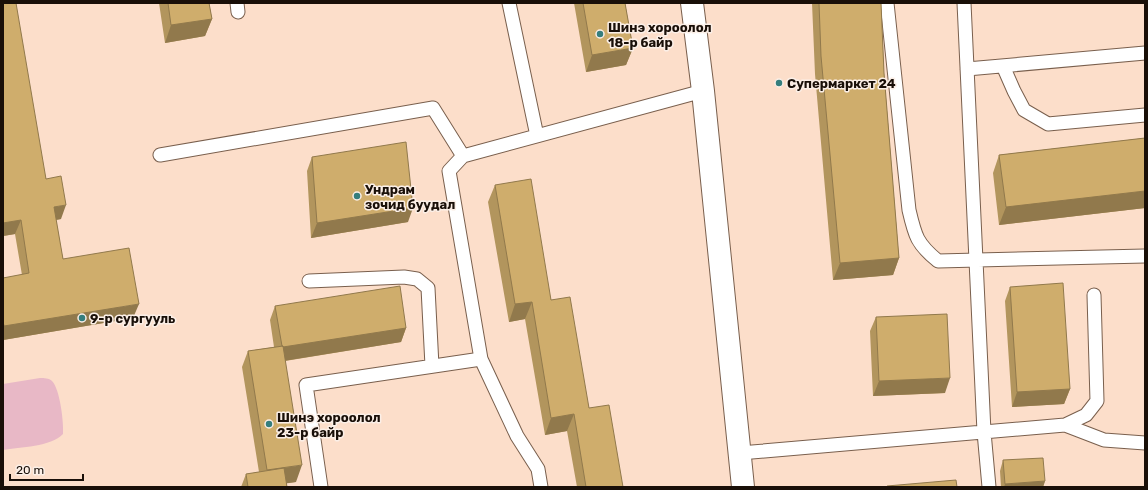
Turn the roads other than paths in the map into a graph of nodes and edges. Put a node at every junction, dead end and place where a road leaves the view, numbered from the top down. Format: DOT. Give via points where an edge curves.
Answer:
graph roads {
  1 [pos="509,3"];
  2 [pos="692,3"];
  3 [pos="887,3"];
  4 [pos="964,3"];
  5 [pos="1145,53"];
  6 [pos="1003,66"];
  7 [pos="967,69"];
  8 [pos="703,91"];
  9 [pos="1145,115"];
  10 [pos="537,136"];
  11 [pos="160,155"];
  12 [pos="463,156"];
  13 [pos="1145,256"];
  14 [pos="976,260"];
  15 [pos="309,280"];
  16 [pos="1094,295"];
  17 [pos="481,359"];
  18 [pos="432,366"];
  19 [pos="1065,425"];
  20 [pos="984,432"];
  21 [pos="1145,443"];
  22 [pos="740,453"];
  23 [pos="321,487"];
  24 [pos="541,487"];
  25 [pos="743,487"];
  26 [pos="989,487"];
  1 -- 10 [label="lane"];
  2 -- 8 [label="street"];
  3 -- 14 [label="lane" via="909,210 914,233 925,250 938,261"];
  4 -- 7 [label="lane"];
  5 -- 6 [label="lane"];
  6 -- 7 [label="lane"];
  6 -- 9 [label="lane" via="1024,110 1048,124"];
  7 -- 14 [label="lane"];
  8 -- 10 [label="lane"];
  8 -- 22 [label="street"];
  10 -- 12 [label="lane"];
  11 -- 12 [label="lane" via="433,108"];
  12 -- 17 [label="lane" via="449,171"];
  13 -- 14 [label="lane"];
  14 -- 20 [label="lane"];
  15 -- 18 [label="lane" via="404,277 417,279 428,288"];
  16 -- 19 [label="lane" via="1097,401 1086,415"];
  17 -- 18 [label="lane"];
  17 -- 24 [label="lane" via="517,436 538,469"];
  18 -- 23 [label="lane" via="306,385"];
  19 -- 20 [label="lane"];
  19 -- 21 [label="lane" via="1104,440"];
  20 -- 22 [label="lane"];
  20 -- 26 [label="lane"];
  22 -- 25 [label="street"];
}
